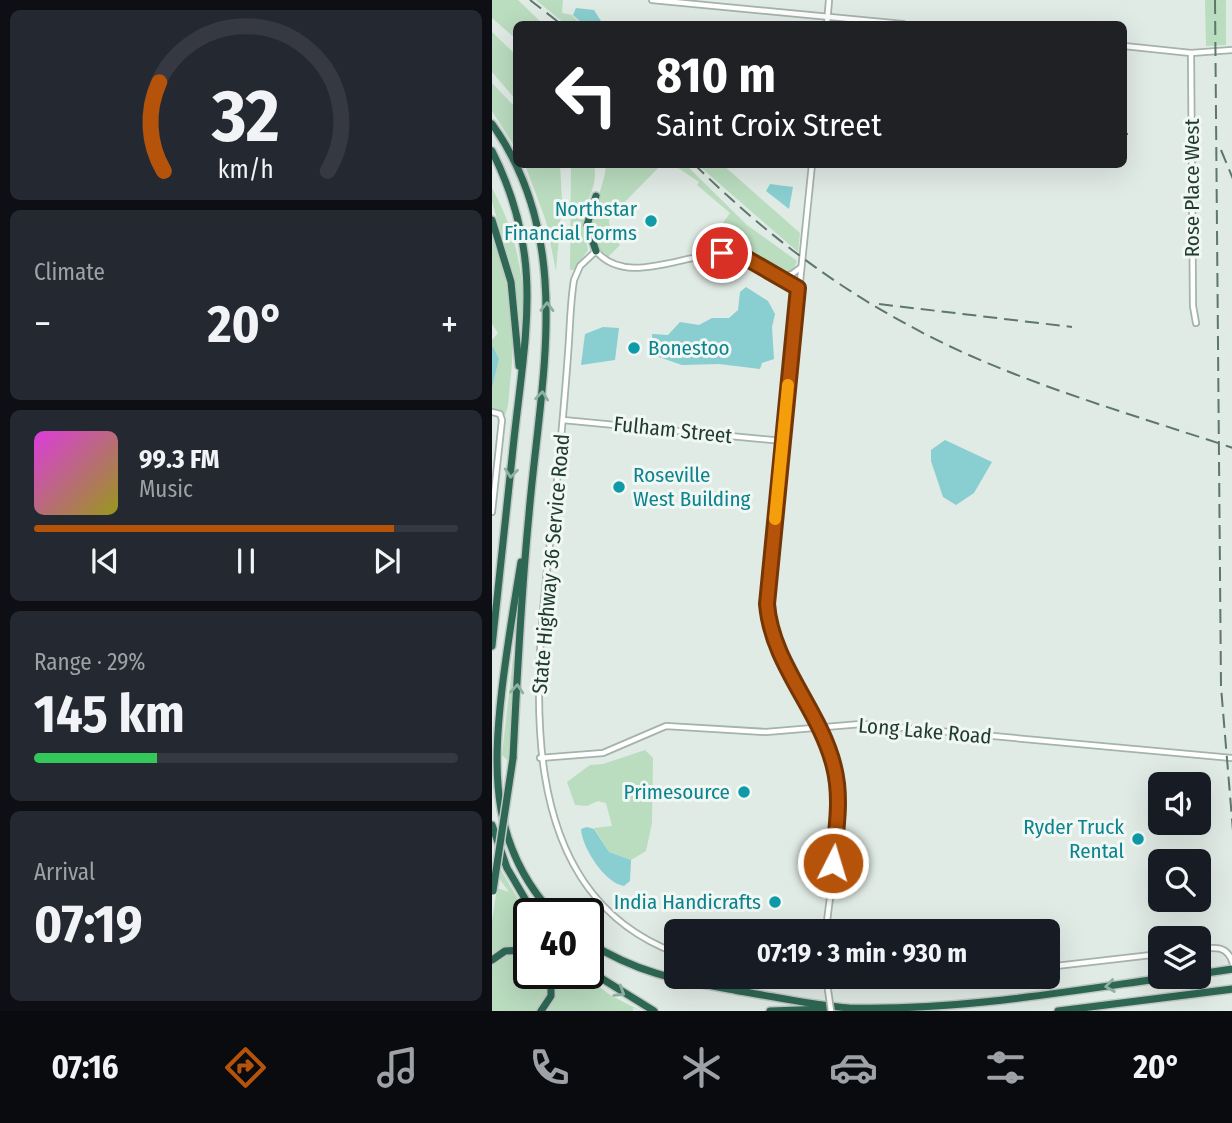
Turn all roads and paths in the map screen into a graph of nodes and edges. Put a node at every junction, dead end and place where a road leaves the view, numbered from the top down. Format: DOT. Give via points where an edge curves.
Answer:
graph roads {
  1 [pos="652,0"];
  2 [pos="829,0"];
  3 [pos="828,17"];
  4 [pos="827,21"];
  5 [pos="871,21"];
  6 [pos="1127,46"];
  7 [pos="1232,50"];
  8 [pos="1191,53"];
  9 [pos="492,124"];
  10 [pos="492,151"];
  11 [pos="513,163"];
  12 [pos="515,168"];
  13 [pos="812,168"];
  14 [pos="596,196"];
  15 [pos="492,220"];
  16 [pos="595,251"];
  17 [pos="800,267"];
  18 [pos="779,277"];
  19 [pos="798,288"];
  20 [pos="1196,323"];
  21 [pos="518,405"];
  22 [pos="492,412"];
  23 [pos="563,420"];
  24 [pos="783,441"];
  25 [pos="492,512"];
  26 [pos="529,513"];
  27 [pos="492,646"];
  28 [pos="816,726"];
  29 [pos="540,758"];
  30 [pos="1232,758"];
  31 [pos="492,825"];
  32 [pos="492,892"];
  33 [pos="525,898"];
  34 [pos="539,898"];
  35 [pos="827,919"];
  36 [pos="664,947"];
  37 [pos="1211,948"];
  38 [pos="513,951"];
  39 [pos="604,951"];
  40 [pos="1148,955"];
  41 [pos="492,960"];
  42 [pos="1232,964"];
  43 [pos="1060,966"];
  44 [pos="1232,969"];
  45 [pos="1211,972"];
  46 [pos="604,980"];
  47 [pos="1148,980"];
  48 [pos="551,989"];
  49 [pos="828,989"];
  50 [pos="1232,989"];
  51 [pos="849,1008"];
  52 [pos="541,1011"];
  53 [pos="654,1011"];
  54 [pos="770,1011"];
  55 [pos="831,1011"];
  56 [pos="1058,1011"];
  1 -- 3 [label="street"];
  2 -- 3 [label="street"];
  3 -- 4 [label="street"];
  3 -- 5 [label="street"];
  6 -- 8 [label="street"];
  7 -- 8 [label="street"];
  8 -- 20 [label="street, Rose Place West"];
  11 -- 9 [label="highway, one-way"];
  10 -- 21 [label="highway" via="514,203 527,261 528,331"];
  26 -- 12 [label="highway, one-way" via="548,304 538,222"];
  13 -- 17 [label="street"];
  14 -- 16 [label="highway" via="587,225"];
  15 -- 21 [label="highway" via="515,303"];
  16 -- 18 [label="street" via="612,265 634,270 682,259 739,254"];
  16 -- 23 [label="street, State Highway 36 Service Road" via="584,260 574,280"];
  17 -- 18 [label="street"];
  17 -- 19 [label="street"];
  18 -- 19 [label="street"];
  19 -- 24 [label="street"];
  21 -- 27 [label="highway, one-way"];
  22 -- 25 [label="street" via="502,420"];
  23 -- 24 [label="street, Fulham Street"];
  23 -- 29 [label="street, State Highway 36 Service Road" via="541,634"];
  24 -- 28 [label="street" via="768,616 780,653"];
  32 -- 26 [label="highway, one-way, bridge" via="512,758"];
  26 -- 34 [label="highway" via="494,746 493,784 500,825"];
  28 -- 29 [label="street, Long Lake Road" via="766,732 666,726 603,753"];
  28 -- 30 [label="street, Long Lake Road" via="861,724"];
  28 -- 35 [label="street" via="830,754 838,791"];
  29 -- 36 [label="street, State Highway 36 Service Road" via="550,823 577,877 618,920"];
  31 -- 33 [label="highway" via="507,868"];
  37 -- 42 [label="street" via="1221,948"];
  38 -- 41 [label="highway"];
  39 -- 51 [label="highway" via="682,982"];
  40 -- 43 [label="street"];
  44 -- 45 [label="highway"];
  46 -- 53 [label="highway, one-way"];
  47 -- 51 [label="highway, one-way" via="985,1003"];
  48 -- 52 [label="highway"];
  49 -- 55 [label="street, bridge"];
  50 -- 56 [label="highway"];
  51 -- 54 [label="highway"];
}
